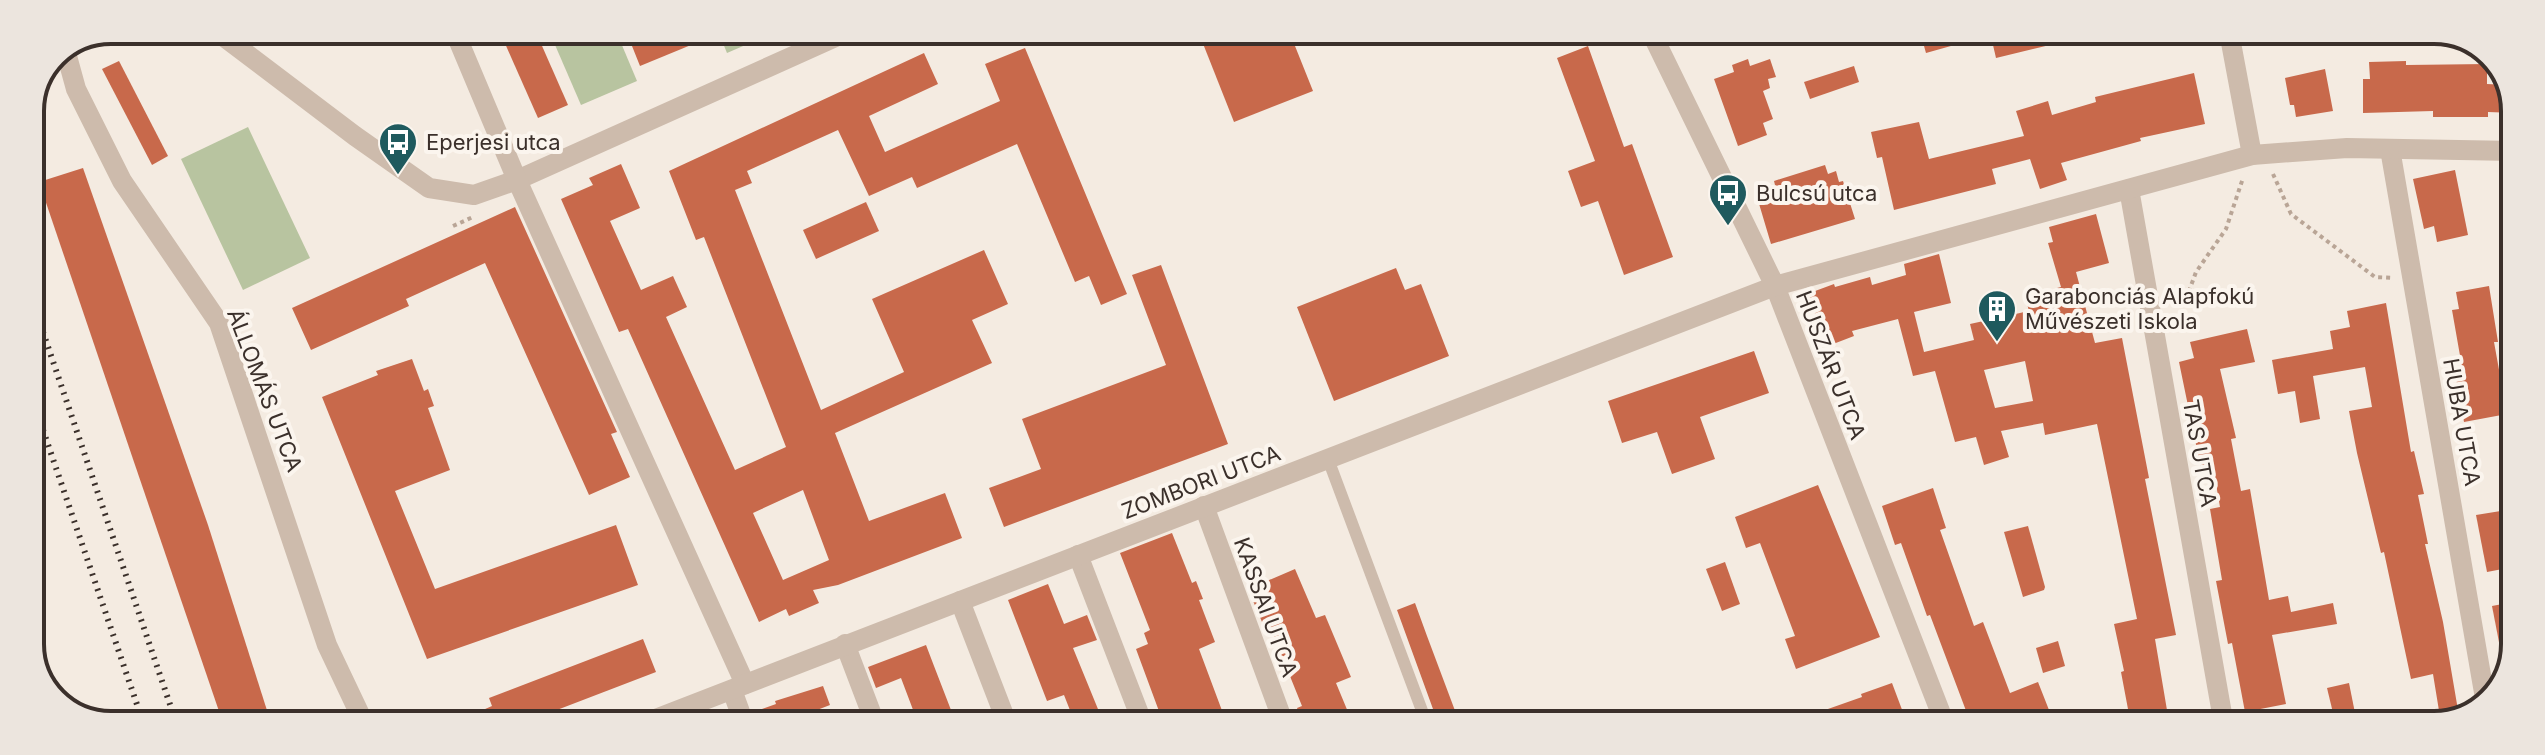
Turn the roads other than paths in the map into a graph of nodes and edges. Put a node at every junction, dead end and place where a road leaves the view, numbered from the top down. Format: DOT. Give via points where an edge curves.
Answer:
graph roads {
  1 [pos="233,44"];
  2 [pos="460,44"];
  3 [pos="820,44"];
  4 [pos="1657,44"];
  5 [pos="2231,44"];
  6 [pos="68,60"];
  7 [pos="2390,149"];
  8 [pos="2501,151"];
  9 [pos="2252,155"];
  10 [pos="517,180"];
  11 [pos="2129,189"];
  12 [pos="1775,286"];
  13 [pos="1328,459"];
  14 [pos="1204,506"];
  15 [pos="1078,555"];
  16 [pos="960,601"];
  17 [pos="845,644"];
  18 [pos="738,687"];
  19 [pos="2483,689"];
  20 [pos="358,711"];
  21 [pos="676,711"];
  22 [pos="742,711"];
  23 [pos="870,711"];
  24 [pos="1002,711"];
  25 [pos="1138,711"];
  26 [pos="1279,711"];
  27 [pos="1422,711"];
  28 [pos="1940,711"];
  29 [pos="2222,711"];
  1 -- 10 [label="street" via="429,188 474,195"];
  2 -- 10 [label="street"];
  3 -- 10 [label="street"];
  4 -- 12 [label="street, HUSZÁR UTCA"];
  5 -- 9 [label="street"];
  6 -- 20 [label="street, ÁLLOMÁS UTCA" via="76,89 122,181 219,323 327,645"];
  7 -- 8 [label="street"];
  7 -- 9 [label="street"];
  7 -- 19 [label="street, HUBA UTCA"];
  9 -- 11 [label="street"];
  10 -- 18 [label="street"];
  11 -- 12 [label="street"];
  11 -- 29 [label="street, TAS UTCA"];
  12 -- 13 [label="street, ZOMBORI UTCA"];
  12 -- 28 [label="street, HUSZÁR UTCA"];
  13 -- 14 [label="street, ZOMBORI UTCA"];
  13 -- 27 [label="lane"];
  14 -- 15 [label="street, ZOMBORI UTCA"];
  14 -- 26 [label="street, KASSAI UTCA"];
  15 -- 16 [label="street, ZOMBORI UTCA"];
  15 -- 25 [label="street"];
  16 -- 17 [label="street, ZOMBORI UTCA"];
  16 -- 24 [label="street"];
  17 -- 18 [label="street, ZOMBORI UTCA"];
  17 -- 23 [label="street"];
  18 -- 21 [label="street, ZOMBORI UTCA"];
  18 -- 22 [label="street"];
}
